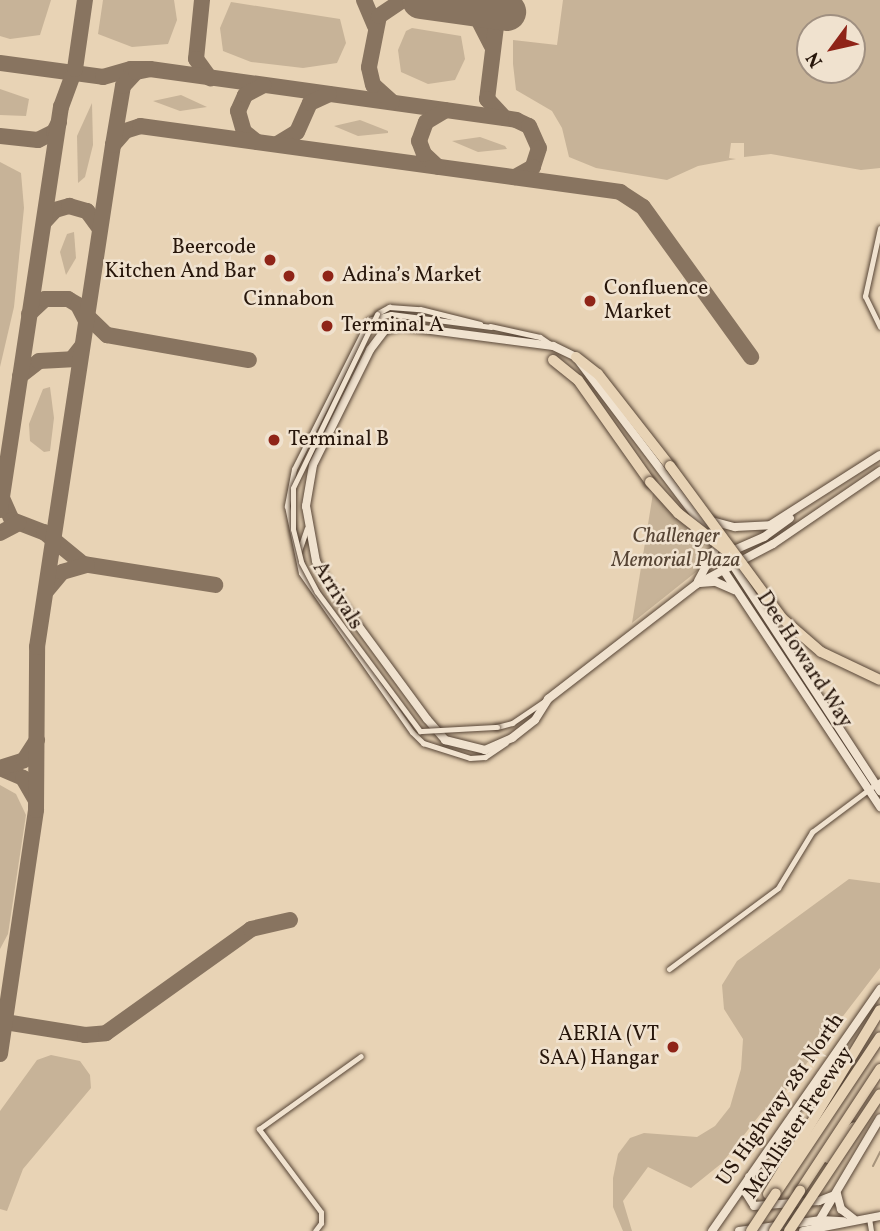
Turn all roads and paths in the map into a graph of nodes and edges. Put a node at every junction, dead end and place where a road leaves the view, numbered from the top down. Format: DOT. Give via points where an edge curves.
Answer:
graph roads {
  1 [pos="880,228"];
  2 [pos="491,327"];
  3 [pos="880,327"];
  4 [pos="553,346"];
  5 [pos="576,357"];
  6 [pos="553,360"];
  7 [pos="880,455"];
  8 [pos="880,471"];
  9 [pos="690,510"];
  10 [pos="794,513"];
  11 [pos="307,528"];
  12 [pos="718,544"];
  13 [pos="765,548"];
  14 [pos="725,554"];
  15 [pos="737,564"];
  16 [pos="722,568"];
  17 [pos="301,573"];
  18 [pos="697,584"];
  19 [pos="748,589"];
  20 [pos="739,593"];
  21 [pos="748,607"];
  22 [pos="780,638"];
  23 [pos="880,680"];
  24 [pos="810,692"];
  25 [pos="548,699"];
  26 [pos="512,738"];
  27 [pos="876,787"];
  28 [pos="880,807"];
  29 [pos="669,969"];
  30 [pos="880,989"];
  31 [pos="880,1010"];
  32 [pos="880,1037"];
  33 [pos="361,1056"];
  34 [pos="880,1069"];
  35 [pos="880,1095"];
  36 [pos="880,1118"];
  37 [pos="750,1174"];
  38 [pos="800,1191"];
  39 [pos="772,1194"];
  40 [pos="837,1194"];
  41 [pos="880,1216"];
  42 [pos="869,1218"];
  43 [pos="855,1219"];
  44 [pos="821,1220"];
  45 [pos="843,1221"];
  46 [pos="752,1229"];
  47 [pos="814,1230"];
  48 [pos="314,1231"];
  49 [pos="712,1231"];
  50 [pos="739,1231"];
  51 [pos="774,1231"];
  52 [pos="789,1231"];
  53 [pos="803,1231"];
  54 [pos="871,1231"];
  1 -- 3 [label="street" via="865,296"];
  2 -- 4 [label="street" via="540,337"];
  2 -- 17 [label="street, Arrivals" via="391,314 369,320 292,478 288,525"];
  2 -- 25 [label="street, bridge" via="446,314 389,307 377,314 301,464 293,488 293,528 301,562 317,592 420,731 498,727"];
  4 -- 5 [label="main road"];
  4 -- 11 [label="main road" via="420,328 385,330 370,350 315,460 306,506"];
  5 -- 9 [label="main road, Dee Howard Way"];
  5 -- 15 [label="highway, bridge" via="598,374 670,466"];
  6 -- 15 [label="highway, bridge" via="578,380 649,482"];
  7 -- 10 [label="main road"];
  8 -- 13 [label="main road"];
  9 -- 10 [label="main road" via="723,525 754,528"];
  9 -- 12 [label="main road, Dee Howard Way"];
  10 -- 14 [label="main road" via="782,527"];
  11 -- 17 [label="street" via="300,540"];
  11 -- 26 [label="main road" via="327,583 445,740 485,750"];
  12 -- 14 [label="main road, Dee Howard Way"];
  12 -- 18 [label="main road"];
  13 -- 15 [label="main road"];
  13 -- 19 [label="main road" via="750,568"];
  14 -- 15 [label="main road, Dee Howard Way"];
  14 -- 16 [label="main road"];
  15 -- 16 [label="main road"];
  15 -- 19 [label="main road, Dee Howard Way"];
  15 -- 23 [label="highway, bridge" via="811,646"];
  16 -- 18 [label="main road"];
  16 -- 20 [label="main road, Dee Howard Way"];
  17 -- 26 [label="street, Arrivals" via="423,743 470,758 485,757"];
  18 -- 20 [label="main road" via="725,584"];
  18 -- 25 [label="main road"];
  19 -- 22 [label="main road, Dee Howard Way"];
  20 -- 21 [label="main road, Dee Howard Way"];
  21 -- 22 [label="main road"];
  21 -- 24 [label="main road, Dee Howard Way"];
  22 -- 24 [label="main road, Dee Howard Way"];
  24 -- 27 [label="main road, Dee Howard Way"];
  25 -- 26 [label="main road" via="535,720"];
  27 -- 28 [label="main road, Dee Howard Way"];
  27 -- 29 [label="street" via="813,832 778,888"];
  30 -- 37 [label="main road, US Highway 281 North"];
  31 -- 39 [label="highway" via="832,1082"];
  32 -- 39 [label="highway, McAllister Freeway"];
  33 -- 48 [label="street" via="259,1129 321,1212 321,1223"];
  34 -- 38 [label="highway, McAllister Freeway"];
  35 -- 38 [label="highway"];
  35 -- 52 [label="highway, bridge"];
  36 -- 40 [label="main road"];
  37 -- 40 [label="main road" via="747,1199 758,1207 819,1201"];
  37 -- 49 [label="main road, US Highway 281 North"];
  38 -- 51 [label="highway, McAllister Freeway, bridge"];
  39 -- 46 [label="highway, McAllister Freeway, bridge"];
  40 -- 43 [label="main road" via="841,1209"];
  40 -- 44 [label="main road"];
  41 -- 42 [label="main road"];
  42 -- 43 [label="main road"];
  42 -- 54 [label="street"];
  43 -- 45 [label="main road"];
  44 -- 45 [label="main road"];
  44 -- 47 [label="main road"];
  44 -- 50 [label="main road"];
  45 -- 47 [label="main road"];
  47 -- 53 [label="main road"];
}
